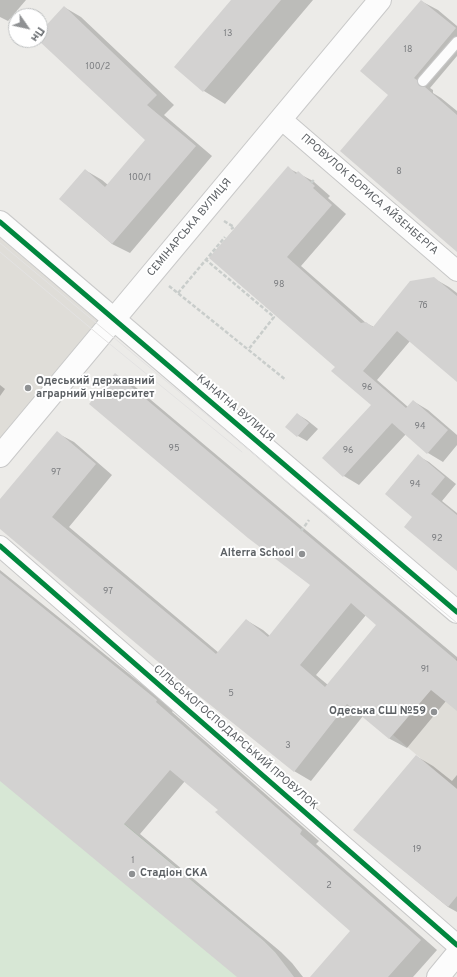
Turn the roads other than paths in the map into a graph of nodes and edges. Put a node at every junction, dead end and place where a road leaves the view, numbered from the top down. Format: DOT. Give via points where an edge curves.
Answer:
graph roads {
  1 [pos="380,0"];
  2 [pos="457,42"];
  3 [pos="423,81"];
  4 [pos="282,119"];
  5 [pos="0,222"];
  6 [pos="457,271"];
  7 [pos="114,319"];
  8 [pos="0,456"];
  9 [pos="0,546"];
  10 [pos="457,612"];
  11 [pos="457,945"];
  12 [pos="457,954"];
  13 [pos="438,977"];
  1 -- 4 [label="main road, СЕМІНАРСЬКА ВУЛИЦЯ"];
  2 -- 3 [label="lane"];
  4 -- 6 [label="street, ПРОВУЛОК БОРИСА АЙЗЕНБЕРГА"];
  4 -- 7 [label="main road, СЕМІНАРСЬКА ВУЛИЦЯ"];
  5 -- 7 [label="main road, КАНАТНА ВУЛИЦЯ"];
  7 -- 8 [label="main road, СЕМІНАРСЬКА ВУЛИЦЯ"];
  7 -- 10 [label="main road, КАНАТНА ВУЛИЦЯ"];
  9 -- 11 [label="street, СІЛЬСЬКОГОСПОДАРСЬКИЙ ПРОВУЛОК"];
  12 -- 13 [label="main road"];
}
